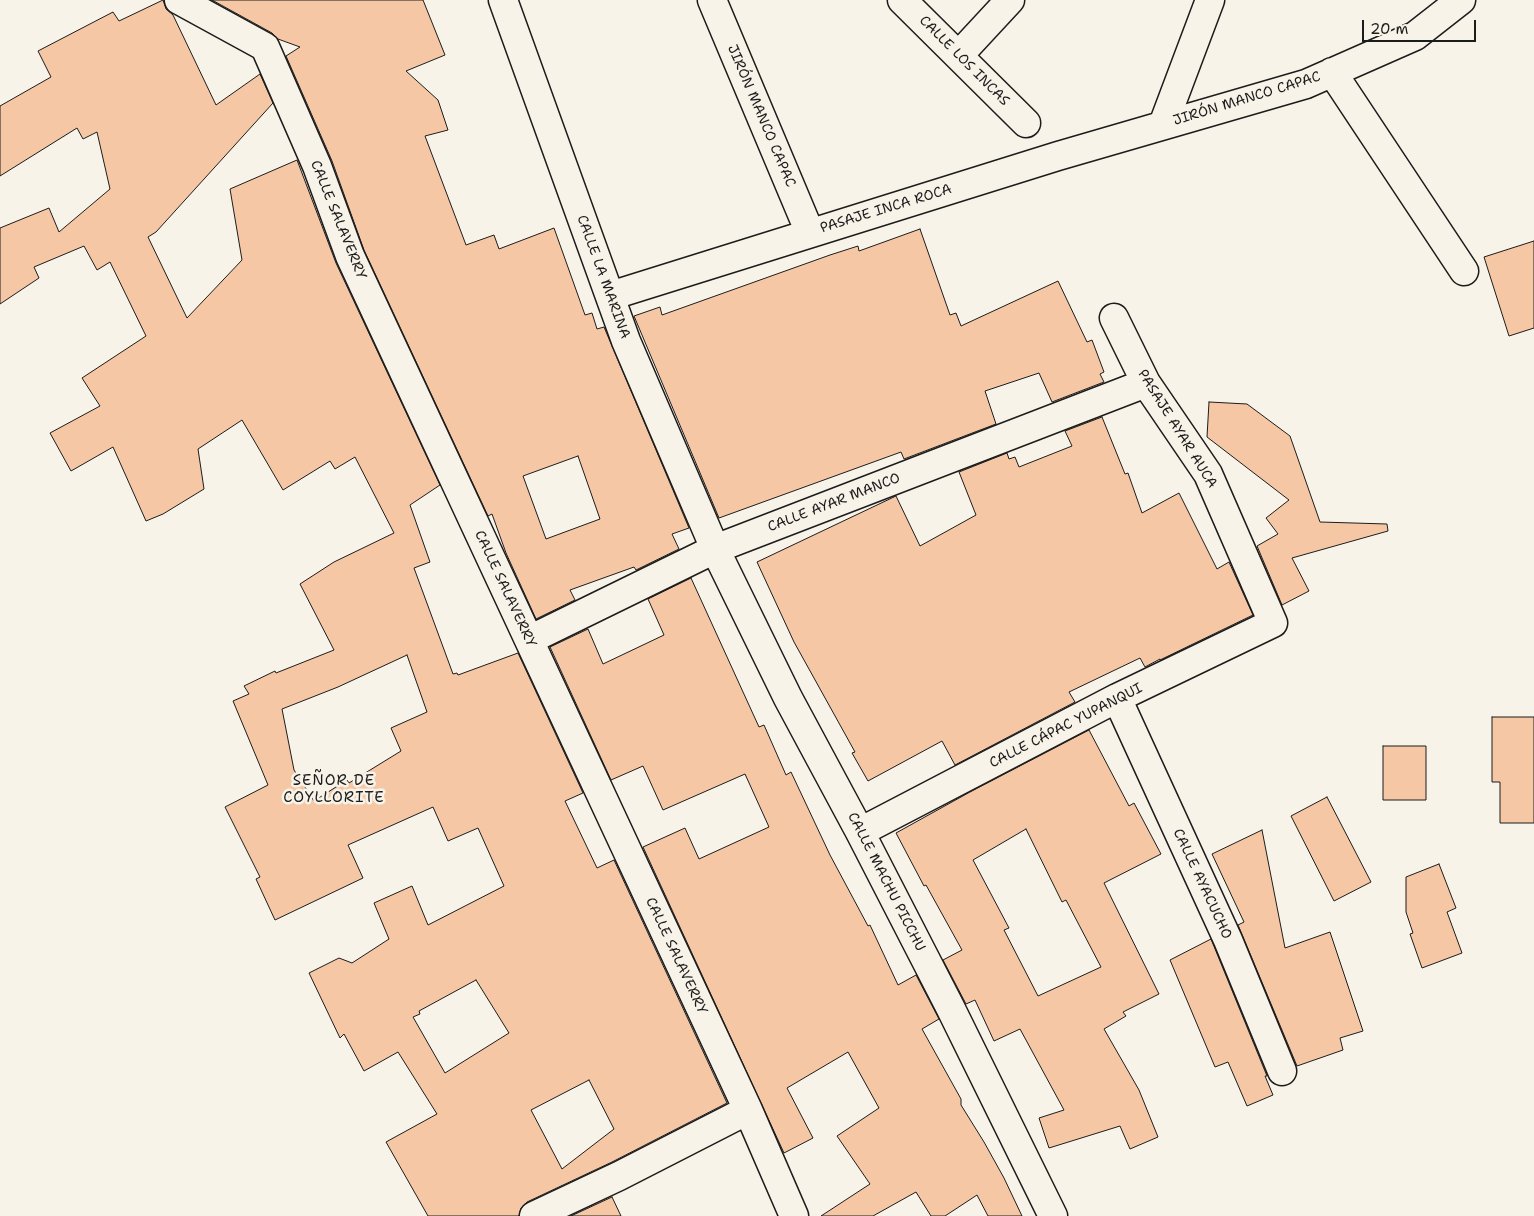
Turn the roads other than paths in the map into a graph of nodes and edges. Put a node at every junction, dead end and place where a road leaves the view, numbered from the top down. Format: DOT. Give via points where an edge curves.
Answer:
graph roads {
  1 [pos="179,0"];
  2 [pos="503,0"];
  3 [pos="712,0"];
  4 [pos="902,0"];
  5 [pos="1010,0"];
  6 [pos="1210,0"];
  7 [pos="1460,0"];
  8 [pos="959,55"];
  9 [pos="1332,72"];
  10 [pos="1026,123"];
  11 [pos="1162,125"];
  12 [pos="810,233"];
  13 [pos="1464,271"];
  14 [pos="610,296"];
  15 [pos="1114,318"];
  16 [pos="1146,383"];
  17 [pos="714,549"];
  18 [pos="1273,623"];
  19 [pos="529,640"];
  20 [pos="1117,698"];
  21 [pos="860,832"];
  22 [pos="1282,1072"];
  23 [pos="748,1110"];
  24 [pos="534,1216"];
  25 [pos="794,1216"];
  26 [pos="1053,1216"];
  1 -- 19 [label="street, CALLE SALAVERRY" via="265,47 317,166 350,256"];
  2 -- 14 [label="street, CALLE LA MARINA"];
  3 -- 12 [label="street, JIRÓN MANCO CAPAC"];
  4 -- 8 [label="street, CALLE LOS INCAS"];
  5 -- 8 [label="street"];
  6 -- 11 [label="street"];
  7 -- 9 [label="street, JIRÓN MANCO CAPAC" via="1415,36"];
  8 -- 10 [label="street, CALLE LOS INCAS"];
  9 -- 11 [label="street, JIRÓN MANCO CAPAC" via="1306,84"];
  9 -- 13 [label="street"];
  11 -- 12 [label="street, PASAJE INCA ROCA"];
  12 -- 14 [label="street, PASAJE INCA ROCA"];
  14 -- 17 [label="street, CALLE LA MARINA"];
  15 -- 16 [label="street, PASAJE AYAR AUCA"];
  16 -- 17 [label="street, CALLE AYAR MANCO"];
  16 -- 18 [label="street, PASAJE AYAR AUCA" via="1208,474"];
  17 -- 19 [label="street, CALLE AYAR MANCO"];
  17 -- 21 [label="street, CALLE MACHU PICCHU" via="788,698"];
  18 -- 20 [label="street, CALLE CÁPAC YUPANQUI"];
  19 -- 23 [label="street, CALLE SALAVERRY"];
  20 -- 21 [label="street, CALLE CÁPAC YUPANQUI"];
  20 -- 22 [label="street, CALLE AYACUCHO" via="1228,940"];
  21 -- 26 [label="street, CALLE MACHU PICCHU"];
  23 -- 24 [label="street"];
  23 -- 25 [label="street, CALLE SALAVERRY"];
}
